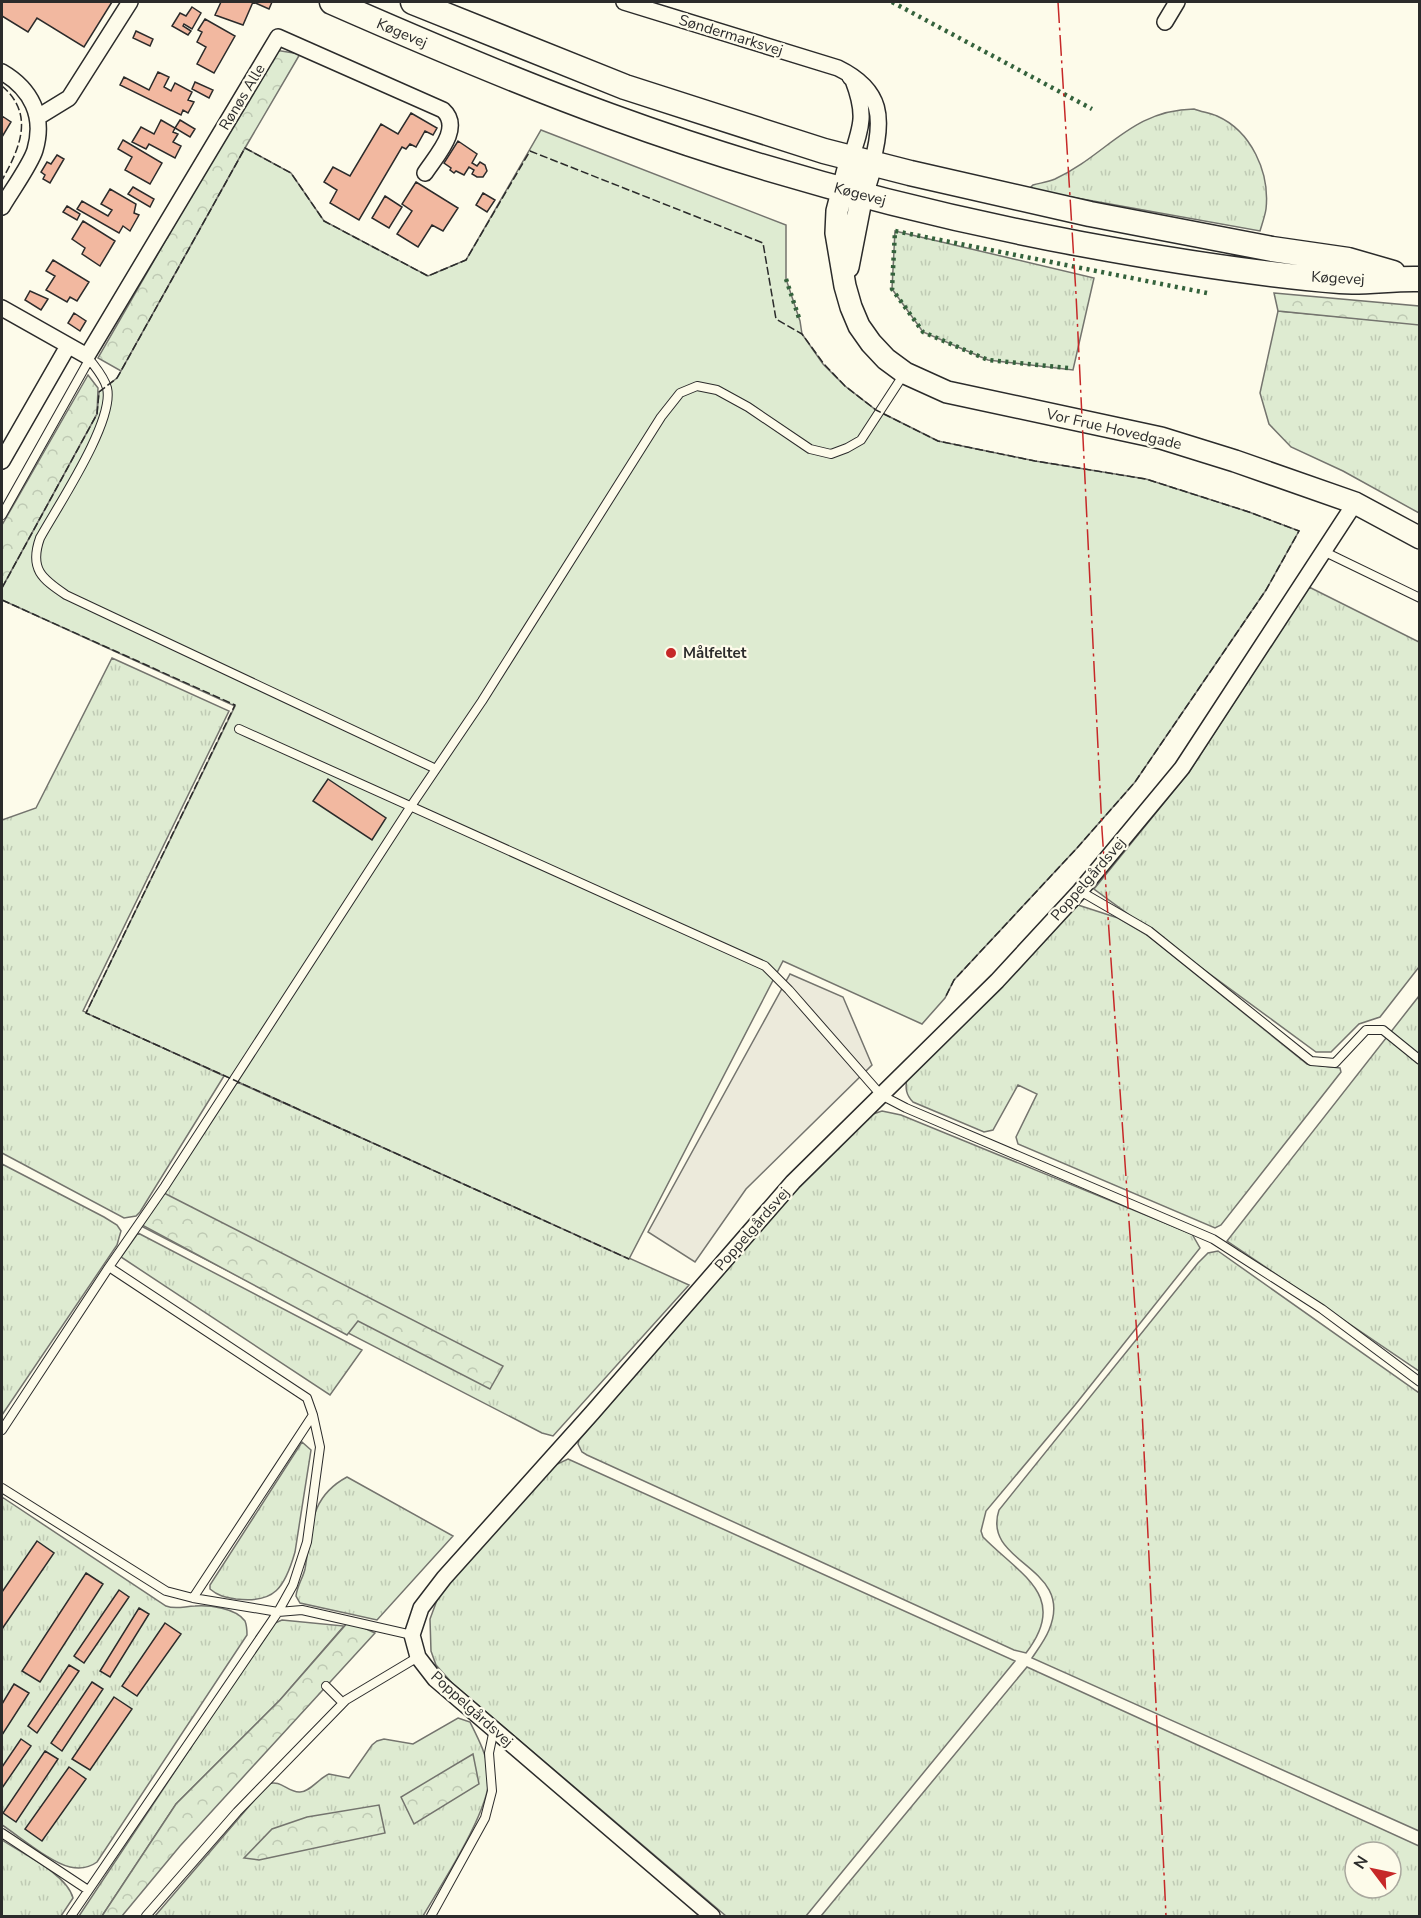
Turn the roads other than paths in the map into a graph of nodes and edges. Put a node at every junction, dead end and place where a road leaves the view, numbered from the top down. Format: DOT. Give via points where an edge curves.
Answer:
graph roads {
  1 [pos="130,2"];
  2 [pos="332,2"];
  3 [pos="413,2"];
  4 [pos="624,2"];
  5 [pos="1177,2"];
  6 [pos="1165,22"];
  7 [pos="838,68"];
  8 [pos="2,72"];
  9 [pos="38,117"];
  10 [pos="861,161"];
  11 [pos="425,173"];
  12 [pos="852,192"];
  13 [pos="2,207"];
  14 [pos="1417,279"];
  15 [pos="2,308"];
  16 [pos="68,346"];
  17 [pos="88,358"];
  18 [pos="905,373"];
  19 [pos="2,461"];
  20 [pos="1355,504"];
  21 [pos="2,515"];
  22 [pos="1419,538"];
  23 [pos="1323,551"];
  24 [pos="1419,598"];
  25 [pos="239,729"];
  26 [pos="436,769"];
  27 [pos="411,806"];
  28 [pos="1080,891"];
  29 [pos="1419,1059"];
  30 [pos="881,1095"];
  31 [pos="108,1267"];
  32 [pos="1419,1382"];
  33 [pos="313,1415"];
  34 [pos="2,1430"];
  35 [pos="2,1488"];
  36 [pos="193,1598"];
  37 [pos="278,1611"];
  38 [pos="412,1635"];
  39 [pos="418,1657"];
  40 [pos="326,1686"];
  41 [pos="343,1703"];
  42 [pos="494,1729"];
  43 [pos="2,1833"];
  44 [pos="88,1890"];
  45 [pos="71,1917"];
  46 [pos="146,1917"];
  47 [pos="431,1917"];
  48 [pos="712,1917"];
  1 -- 9 [label="street" via="69,98"];
  2 -- 12 [label="main road, Køgevej" via="611,117 742,161"];
  3 -- 10 [label="main road, Køgevej" via="625,87"];
  4 -- 7 [label="street, Søndermarksvej"];
  5 -- 6 [label="street"];
  7 -- 10 [label="street" via="853,80 862,111"];
  7 -- 10 [label="street, Søndermarksvej" via="856,76 869,90 879,120 879,137"];
  8 -- 9 [label="street" via="32,99"];
  9 -- 13 [label="street" via="35,151"];
  10 -- 12 [label="street, Vor Frue Hovedgade"];
  10 -- 14 [label="main road, Køgevej" via="1090,214 1348,260"];
  11 -- 17 [label="street, Rønøs Alle" via="447,140 452,125 450,116 278,37"];
  12 -- 14 [label="main road, Køgevej" via="987,226 1157,258 1343,281"];
  12 -- 18 [label="street, Vor Frue Hovedgade" via="845,286 851,307 859,326 886,359"];
  15 -- 16 [label="street"];
  16 -- 17 [label="street"];
  16 -- 19 [label="street"];
  17 -- 21 [label="lane"];
  17 -- 26 [label="lane" via="106,386 108,405 98,432 40,538 36,563 46,582 66,596"];
  18 -- 20 [label="street, Vor Frue Hovedgade" via="947,392 1161,438"];
  18 -- 26 [label="lane" via="861,440 831,454 810,449 717,390 697,386 680,393"];
  20 -- 22 [label="street, Vor Frue Hovedgade"];
  20 -- 23 [label="street, Poppelgårdsvej"];
  23 -- 24 [label="lane"];
  23 -- 28 [label="street, Poppelgårdsvej" via="1182,768"];
  25 -- 27 [label="lane"];
  26 -- 27 [label="lane"];
  27 -- 30 [label="lane" via="765,966"];
  27 -- 31 [label="lane"];
  28 -- 29 [label="lane" via="1149,931 1311,1061 1335,1063 1366,1030 1383,1030"];
  28 -- 30 [label="street, Poppelgårdsvej" via="997,981"];
  30 -- 32 [label="lane" via="1213,1239 1322,1309"];
  30 -- 38 [label="street, Poppelgårdsvej" via="793,1182 444,1578 421,1608"];
  31 -- 33 [label="lane" via="307,1398"];
  31 -- 34 [label="lane"];
  33 -- 36 [label="lane"];
  33 -- 37 [label="lane" via="320,1448 307,1542 294,1585"];
  35 -- 36 [label="lane" via="166,1591"];
  36 -- 37 [label="lane"];
  37 -- 38 [label="lane" via="302,1610"];
  37 -- 44 [label="lane"];
  38 -- 39 [label="street, Poppelgårdsvej"];
  39 -- 41 [label="lane"];
  39 -- 42 [label="street, Poppelgårdsvej" via="435,1679"];
  40 -- 41 [label="lane"];
  41 -- 46 [label="lane" via="237,1812"];
  42 -- 47 [label="lane" via="489,1753 492,1791 485,1818"];
  42 -- 48 [label="street, Poppelgårdsvej"];
  43 -- 44 [label="lane"];
  44 -- 45 [label="lane"];
}
